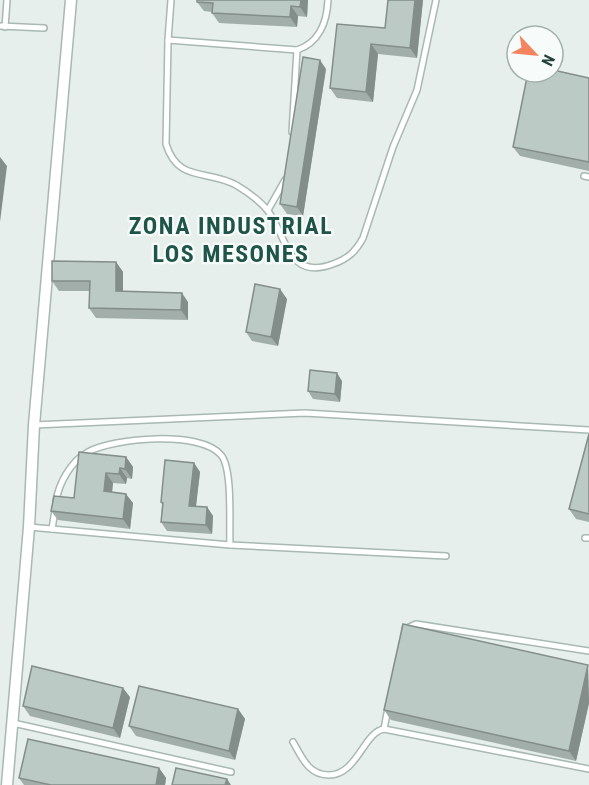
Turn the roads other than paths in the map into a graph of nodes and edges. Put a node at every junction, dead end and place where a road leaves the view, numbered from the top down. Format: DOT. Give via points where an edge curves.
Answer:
graph roads {
  1 [pos="7,0"];
  2 [pos="71,0"];
  3 [pos="171,0"];
  4 [pos="328,0"];
  5 [pos="436,0"];
  6 [pos="3,26"];
  7 [pos="44,28"];
  8 [pos="168,40"];
  9 [pos="297,50"];
  10 [pos="292,135"];
  11 [pos="286,174"];
  12 [pos="268,210"];
  13 [pos="34,426"];
  14 [pos="589,430"];
  15 [pos="29,527"];
  16 [pos="52,529"];
  17 [pos="230,545"];
  18 [pos="446,556"];
  19 [pos="401,637"];
  20 [pos="589,651"];
  21 [pos="388,706"];
  22 [pos="13,723"];
  23 [pos="384,729"];
  24 [pos="294,742"];
  25 [pos="589,769"];
  26 [pos="231,771"];
  27 [pos="7,785"];
  1 -- 6 [label="lane"];
  2 -- 13 [label="street"];
  3 -- 8 [label="lane"];
  4 -- 9 [label="lane" via="323,27 308,47"];
  5 -- 12 [label="lane" via="417,90 357,249 332,265 306,266 289,253"];
  6 -- 7 [label="lane"];
  8 -- 9 [label="lane"];
  8 -- 12 [label="lane" via="166,144 170,156 180,168 238,186"];
  9 -- 10 [label="lane"];
  11 -- 12 [label="lane"];
  13 -- 14 [label="lane" via="305,412"];
  13 -- 15 [label="street"];
  15 -- 16 [label="lane"];
  15 -- 22 [label="street"];
  16 -- 17 [label="lane"];
  16 -- 17 [label="lane" via="61,484 74,463 88,452 141,438 199,442 221,455 228,468"];
  17 -- 18 [label="lane"];
  19 -- 20 [label="lane" via="407,627 416,624"];
  21 -- 23 [label="lane"];
  22 -- 26 [label="lane"];
  22 -- 27 [label="street"];
  23 -- 24 [label="lane" via="375,733 352,763 336,774 309,769"];
  23 -- 25 [label="lane"];
}
